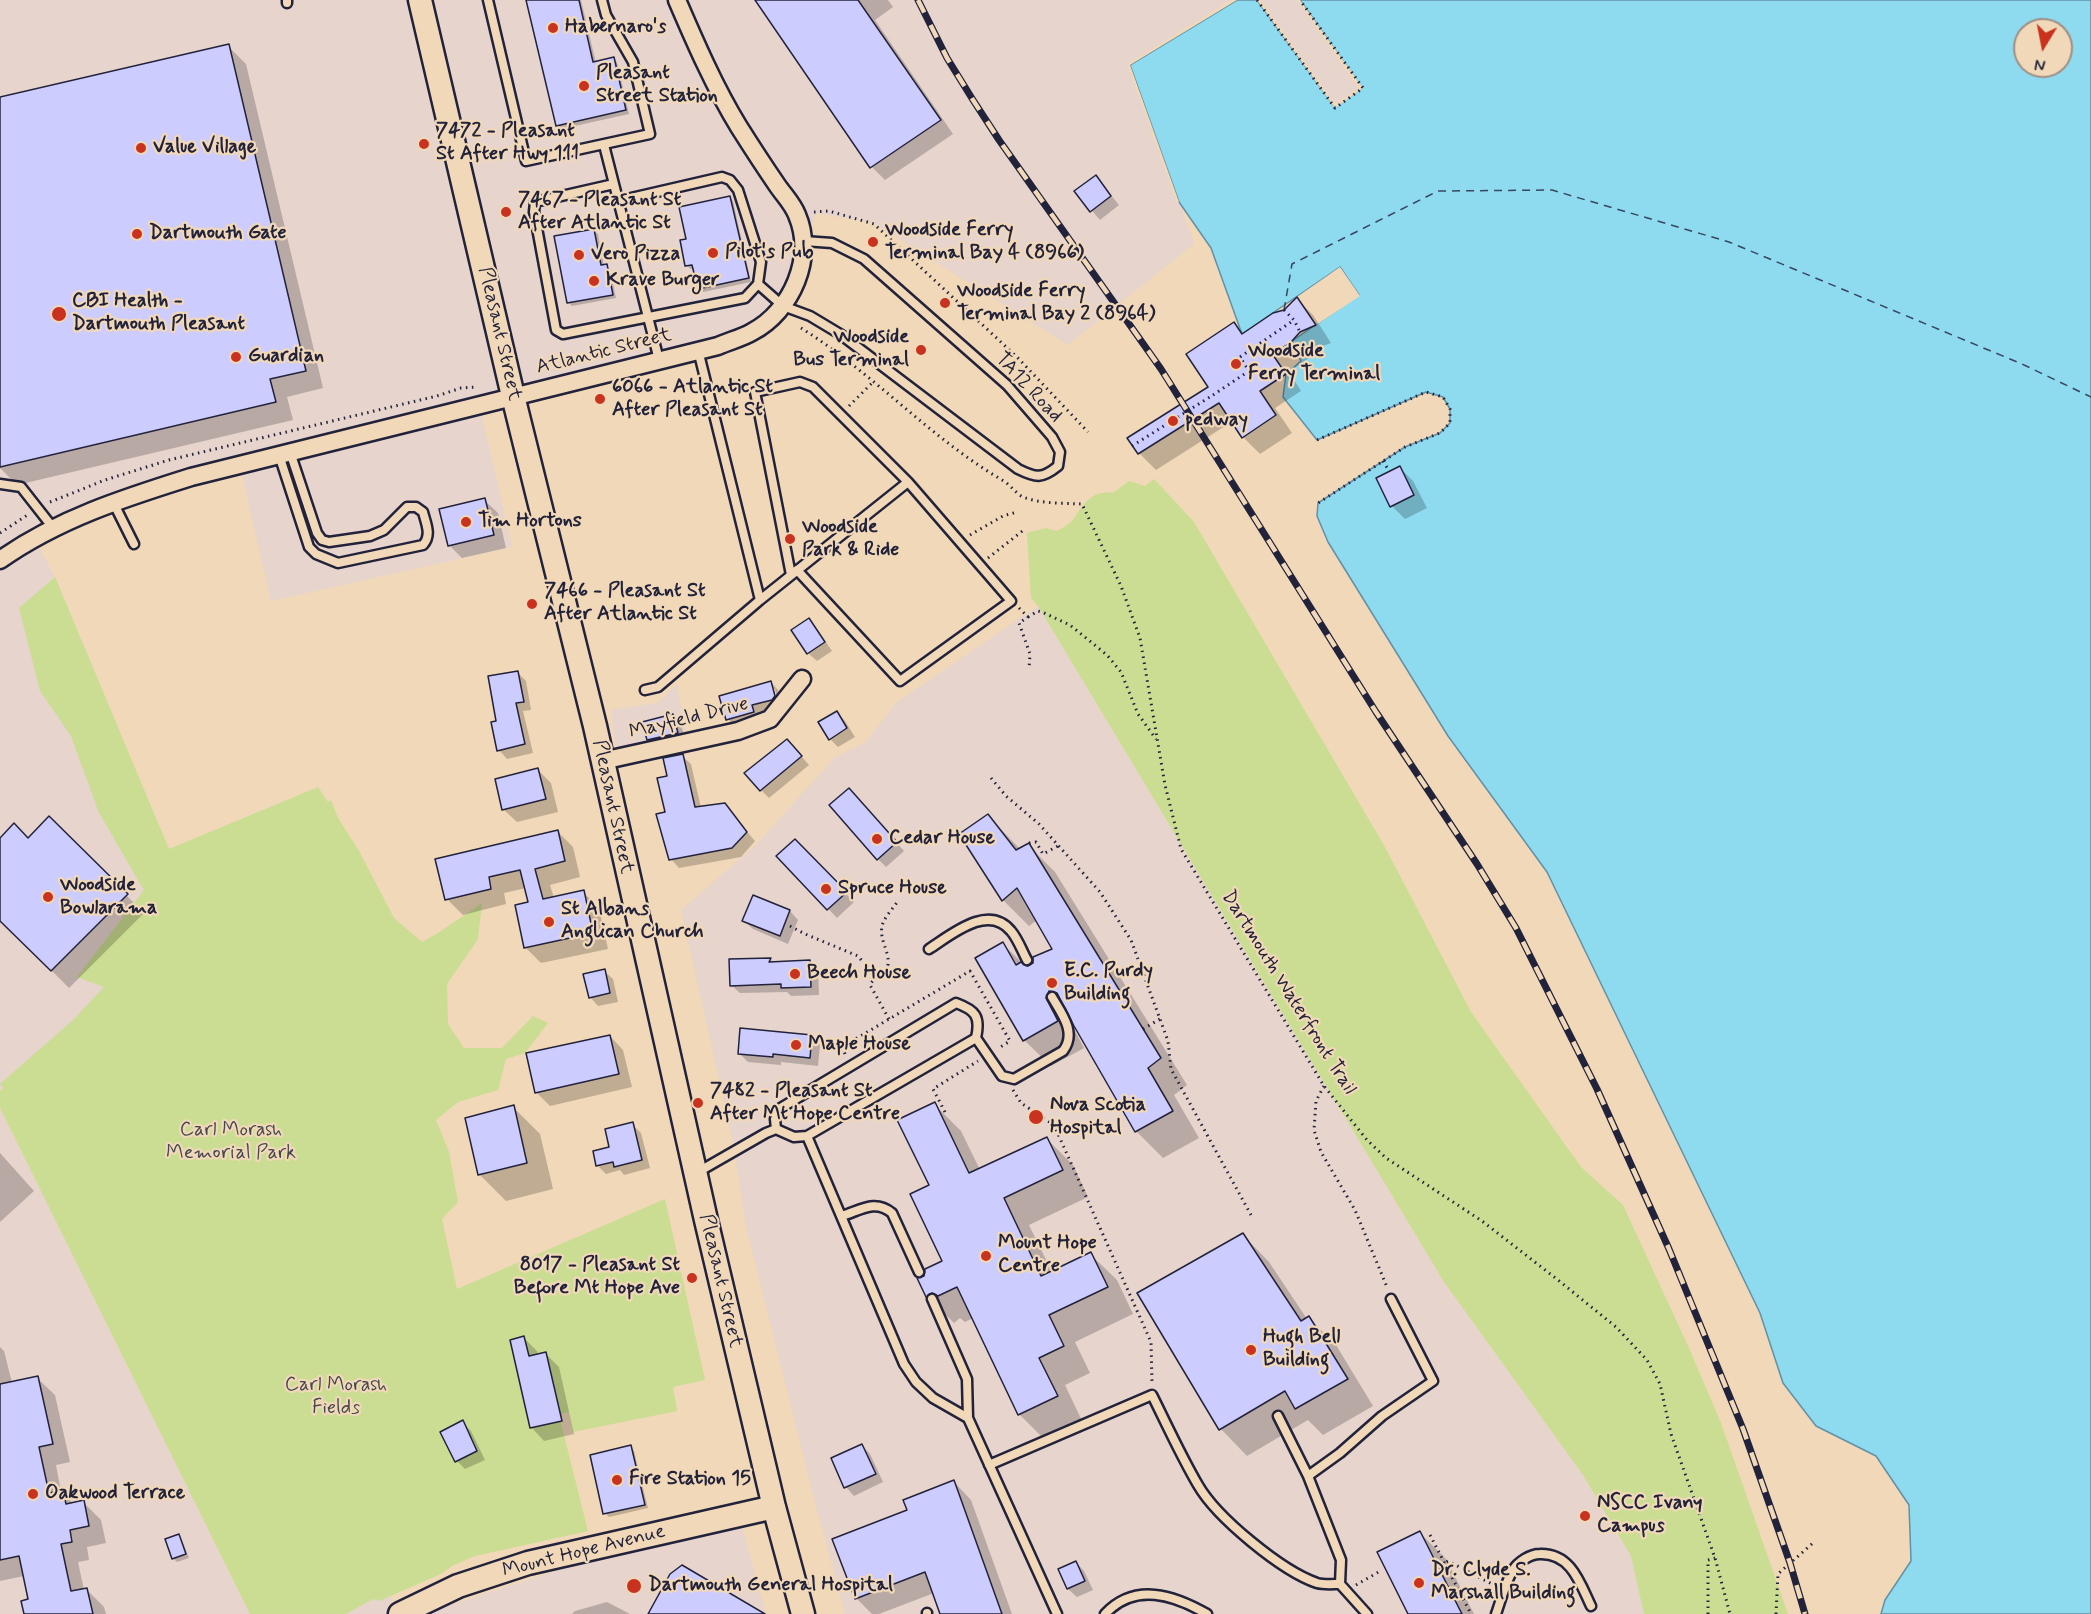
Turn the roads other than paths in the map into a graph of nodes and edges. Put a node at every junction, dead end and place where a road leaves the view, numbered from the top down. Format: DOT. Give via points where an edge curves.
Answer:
graph roads {
  1 [pos="420,0"];
  2 [pos="488,0"];
  3 [pos="602,0"];
  4 [pos="677,0"];
  5 [pos="604,145"];
  6 [pos="614,184"];
  7 [pos="618,201"];
  8 [pos="804,241"];
  9 [pos="758,284"];
  10 [pos="779,310"];
  11 [pos="648,318"];
  12 [pos="698,350"];
  13 [pos="659,360"];
  14 [pos="513,396"];
  15 [pos="285,454"];
  16 [pos="908,482"];
  17 [pos="0,484"];
  18 [pos="112,502"];
  19 [pos="54,529"];
  20 [pos="134,544"];
  21 [pos="0,560"];
  22 [pos="794,573"];
  23 [pos="760,600"];
  24 [pos="802,679"];
  25 [pos="645,690"];
  26 [pos="602,761"];
  27 [pos="928,949"];
  28 [pos="1027,960"];
  29 [pos="1052,997"];
  30 [pos="976,1038"];
  31 [pos="776,1129"];
  32 [pos="807,1136"];
  33 [pos="695,1173"];
  34 [pos="842,1216"];
  35 [pos="919,1272"];
  36 [pos="932,1299"];
  37 [pos="1390,1299"];
  38 [pos="1278,1416"];
  39 [pos="968,1418"];
  40 [pos="989,1465"];
  41 [pos="1308,1476"];
  42 [pos="774,1507"];
  43 [pos="1343,1587"];
  44 [pos="1591,1606"];
  45 [pos="400,1614"];
  46 [pos="803,1614"];
  47 [pos="1057,1614"];
  48 [pos="1105,1614"];
  49 [pos="1207,1614"];
  50 [pos="1367,1614"];
  51 [pos="1496,1614"];
  1 -- 14 [label="main road, Pleasant Street"];
  2 -- 5 [label="lane" via="526,161"];
  3 -- 5 [label="lane" via="606,15 633,62 650,134"];
  4 -- 8 [label="street, Atlantic Street" via="738,125 797,214"];
  5 -- 6 [label="lane"];
  6 -- 7 [label="lane"];
  6 -- 11 [label="lane" via="535,202 556,330 563,334"];
  7 -- 9 [label="lane" via="722,177 730,180 738,190 761,262"];
  7 -- 11 [label="lane"];
  8 -- 10 [label="street, Atlantic Street" via="799,275"];
  8 -- 10 [label="lane, TA12 Road" via="832,243 864,259 1007,385 1052,437 1060,452 1058,466 1048,475 1034,477 1018,469 840,334 810,316"];
  9 -- 10 [label="lane"];
  9 -- 11 [label="lane" via="745,298"];
  10 -- 12 [label="street, Atlantic Street" via="753,332"];
  11 -- 13 [label="lane"];
  12 -- 13 [label="street, Atlantic Street"];
  12 -- 23 [label="lane"];
  13 -- 14 [label="street, Atlantic Street"];
  14 -- 15 [label="street, Atlantic Street"];
  14 -- 26 [label="main road, Pleasant Street"];
  15 -- 15 [label="lane" via="321,540 370,536 384,530 407,507 423,512 427,540 423,545 338,563 316,554 309,547"];
  15 -- 18 [label="street, Atlantic Street"];
  16 -- 22 [label="lane"];
  16 -- 22 [label="lane" via="813,387 800,382 755,392"];
  16 -- 22 [label="lane" via="1011,601 900,681"];
  17 -- 19 [label="lane" via="21,487"];
  18 -- 19 [label="street, Atlantic Street"];
  18 -- 20 [label="lane"];
  19 -- 21 [label="street, Atlantic Street"];
  22 -- 23 [label="lane"];
  23 -- 25 [label="lane" via="658,687"];
  24 -- 26 [label="street, Mayfield Drive" via="770,719 759,724"];
  26 -- 33 [label="main road, Pleasant Street"];
  27 -- 28 [label="lane" via="985,918 1011,930"];
  29 -- 30 [label="lane" via="1070,1034 1068,1044 1063,1051 1014,1079 1002,1076"];
  30 -- 31 [label="lane" via="977,1018 971,1008 956,1003 779,1109"];
  30 -- 32 [label="lane"];
  31 -- 32 [label="lane" via="794,1137"];
  31 -- 33 [label="lane"];
  32 -- 34 [label="lane"];
  33 -- 42 [label="main road, Pleasant Street"];
  34 -- 35 [label="lane" via="874,1205 884,1206 892,1213"];
  34 -- 39 [label="lane" via="904,1364 933,1398"];
  36 -- 39 [label="lane" via="967,1379"];
  37 -- 41 [label="lane" via="1433,1381"];
  38 -- 41 [label="lane"];
  39 -- 40 [label="lane"];
  40 -- 43 [label="lane" via="1152,1395 1199,1487 1213,1505 1281,1564 1320,1584"];
  40 -- 47 [label="lane"];
  41 -- 43 [label="lane" via="1341,1560"];
  42 -- 45 [label="main road, Mount Hope Avenue" via="528,1563 458,1586"];
  42 -- 46 [label="main road, Pleasant Street"];
  43 -- 50 [label="lane"];
  44 -- 51 [label="lane" via="1576,1574 1564,1560 1552,1554 1537,1554 1514,1569"];
  48 -- 49 [label="lane" via="1123,1600 1159,1594"];
}
